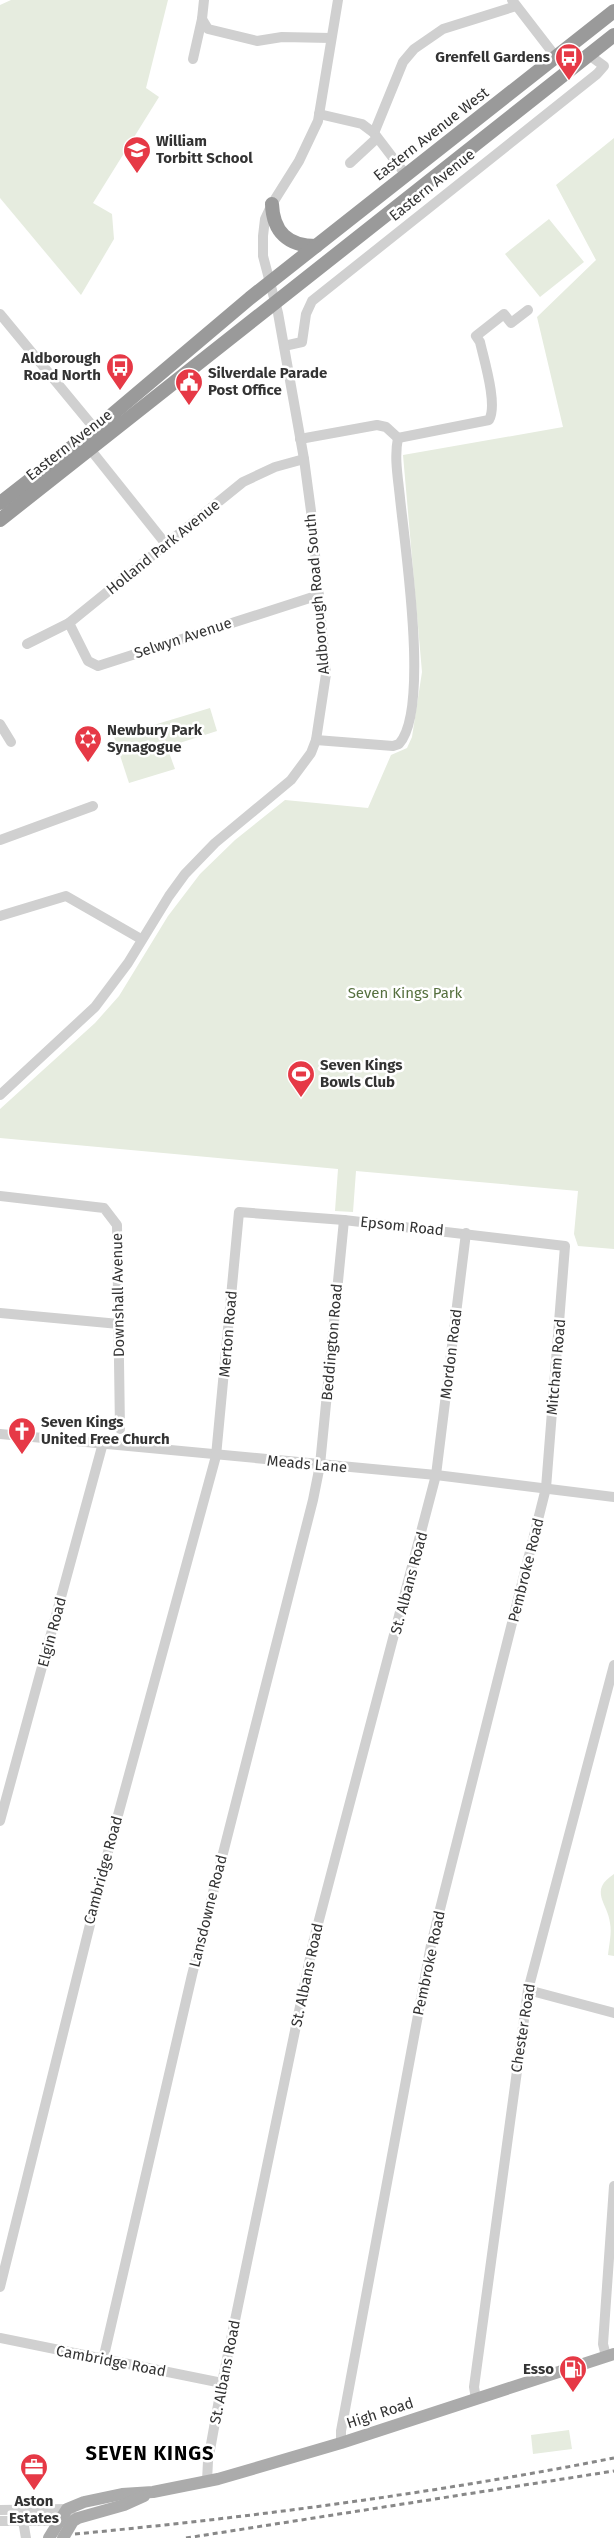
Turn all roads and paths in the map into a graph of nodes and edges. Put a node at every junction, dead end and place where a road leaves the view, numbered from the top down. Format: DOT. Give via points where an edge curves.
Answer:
graph roads {
  1 [pos="204,0"];
  2 [pos="338,0"];
  3 [pos="514,2"];
  4 [pos="614,11"];
  5 [pos="202,19"];
  6 [pos="614,35"];
  7 [pos="331,38"];
  8 [pos="589,55"];
  9 [pos="556,57"];
  10 [pos="193,59"];
  11 [pos="319,114"];
  12 [pos="376,136"];
  13 [pos="350,163"];
  14 [pos="406,175"];
  15 [pos="272,204"];
  16 [pos="316,246"];
  17 [pos="269,283"];
  18 [pos="276,301"];
  19 [pos="528,310"];
  20 [pos="0,314"];
  21 [pos="284,346"];
  22 [pos="95,428"];
  23 [pos="398,438"];
  24 [pos="300,439"];
  25 [pos="90,449"];
  26 [pos="304,459"];
  27 [pos="0,503"];
  28 [pos="0,520"];
  29 [pos="165,543"];
  30 [pos="319,595"];
  31 [pos="68,623"];
  32 [pos="27,644"];
  33 [pos="0,724"];
  34 [pos="316,740"];
  35 [pos="11,742"];
  36 [pos="93,806"];
  37 [pos="0,840"];
  38 [pos="0,916"];
  39 [pos="141,939"];
  40 [pos="0,1094"];
  41 [pos="0,1196"];
  42 [pos="239,1212"];
  43 [pos="344,1220"];
  44 [pos="466,1233"];
  45 [pos="565,1246"];
  46 [pos="0,1313"];
  47 [pos="119,1324"];
  48 [pos="120,1429"];
  49 [pos="0,1434"];
  50 [pos="103,1443"];
  51 [pos="216,1456"];
  52 [pos="320,1465"];
  53 [pos="436,1476"];
  54 [pos="546,1488"];
  55 [pos="614,1497"];
  56 [pos="614,1665"];
  57 [pos="0,1821"];
  58 [pos="528,1990"];
  59 [pos="614,2013"];
  60 [pos="614,2186"];
  61 [pos="0,2286"];
  62 [pos="0,2338"];
  63 [pos="610,2355"];
  64 [pos="104,2360"];
  65 [pos="222,2382"];
  66 [pos="476,2399"];
  67 [pos="341,2443"];
  68 [pos="207,2481"];
  69 [pos="154,2492"];
  70 [pos="67,2508"];
  71 [pos="0,2510"];
  72 [pos="0,2521"];
  73 [pos="23,2521"];
  74 [pos="58,2521"];
  75 [pos="73,2521"];
  76 [pos="26,2538"];
  77 [pos="49,2538"];
  78 [pos="64,2538"];
  1 -- 5 [label="street"];
  2 -- 7 [label="street, Aldborough Road South"];
  3 -- 9 [label="street"];
  3 -- 12 [label="street" via="443,29 414,50 403,62"];
  4 -- 9 [label="highway, Eastern Avenue West"];
  5 -- 7 [label="street" via="208,29 257,41 282,37"];
  5 -- 10 [label="street"];
  6 -- 8 [label="highway"];
  7 -- 11 [label="street, Aldborough Road South"];
  8 -- 18 [label="highway"];
  8 -- 21 [label="street, Eastern Avenue" via="604,66 597,74 312,301 306,314 302,342"];
  9 -- 14 [label="highway, Eastern Avenue West"];
  11 -- 12 [label="street" via="362,124"];
  11 -- 15 [label="street, Aldborough Road South" via="299,161"];
  12 -- 13 [label="street"];
  12 -- 14 [label="street"];
  14 -- 16 [label="highway, Eastern Avenue West"];
  15 -- 16 [label="highway" via="272,218 278,231 289,241 302,246"];
  15 -- 17 [label="street, Aldborough Road South" via="265,219 263,236"];
  16 -- 17 [label="highway, Eastern Avenue West"];
  17 -- 18 [label="street, Aldborough Road South"];
  17 -- 22 [label="highway, Eastern Avenue"];
  18 -- 21 [label="street, Aldborough Road South"];
  18 -- 25 [label="highway, Eastern Avenue"];
  19 -- 23 [label="street" via="511,323 504,314 476,336 482,349 492,399 489,420"];
  20 -- 22 [label="street"];
  21 -- 24 [label="street, Aldborough Road South"];
  22 -- 27 [label="highway, Eastern Avenue"];
  23 -- 24 [label="street" via="386,427 377,425"];
  23 -- 34 [label="street" via="398,480 416,673 408,731 399,744 393,746"];
  24 -- 26 [label="street, Aldborough Road South"];
  25 -- 28 [label="highway, Eastern Avenue"];
  25 -- 29 [label="street"];
  26 -- 29 [label="street, Holland Park Avenue" via="275,467 243,482"];
  26 -- 30 [label="street, Aldborough Road South"];
  29 -- 31 [label="street, Holland Park Avenue"];
  30 -- 31 [label="street, Selwyn Avenue" via="98,666 88,661"];
  30 -- 34 [label="street, Aldborough Road South" via="326,674"];
  31 -- 32 [label="street, Holland Park Avenue"];
  33 -- 35 [label="street"];
  34 -- 39 [label="street, Aldborough Road South" via="311,753 291,780 214,843 185,874"];
  36 -- 37 [label="street"];
  38 -- 39 [label="street" via="66,896"];
  39 -- 40 [label="street, Aldborough Road South" via="128,963 95,1007"];
  41 -- 47 [label="street, Downshall Avenue" via="104,1208 117,1225"];
  42 -- 43 [label="street, Epsom Road"];
  42 -- 51 [label="street, Merton Road"];
  43 -- 44 [label="street, Epsom Road"];
  43 -- 52 [label="street, Beddington Road"];
  44 -- 45 [label="street, Epsom Road"];
  44 -- 53 [label="street, Mordon Road"];
  45 -- 54 [label="street, Mitcham Road"];
  46 -- 47 [label="street"];
  47 -- 48 [label="street, Downshall Avenue"];
  49 -- 50 [label="street, Meads Lane"];
  50 -- 51 [label="street, Meads Lane"];
  50 -- 57 [label="street, Elgin Road"];
  51 -- 52 [label="street, Meads Lane"];
  51 -- 61 [label="street, Cambridge Road" via="106,1857"];
  52 -- 53 [label="street, Meads Lane"];
  52 -- 64 [label="street, Lansdowne Road" via="192,1975"];
  53 -- 54 [label="street, Meads Lane"];
  53 -- 65 [label="street, St. Albans Road" via="314,1939"];
  54 -- 55 [label="street, Meads Lane"];
  54 -- 67 [label="street, Pembroke Road" via="431,1945 359,2326"];
  56 -- 58 [label="street, Chester Road"];
  58 -- 59 [label="street"];
  58 -- 66 [label="street, Chester Road" via="476,2377"];
  60 -- 63 [label="street" via="603,2344"];
  62 -- 64 [label="street, Cambridge Road"];
  63 -- 66 [label="main road, High Road"];
  64 -- 65 [label="street, Cambridge Road"];
  65 -- 68 [label="street, St. Albans Road"];
  66 -- 67 [label="main road, High Road"];
  67 -- 68 [label="main road, High Road"];
  68 -- 69 [label="main road, High Road"];
  69 -- 70 [label="main road, High Road" via="122,2494"];
  69 -- 75 [label="main road, High Road"];
  70 -- 71 [label="street"];
  70 -- 74 [label="main road"];
  70 -- 75 [label="street"];
  72 -- 73 [label="street"];
  73 -- 74 [label="street"];
  73 -- 76 [label="street"];
  74 -- 75 [label="street"];
  74 -- 77 [label="main road"];
  75 -- 78 [label="main road"];
}
